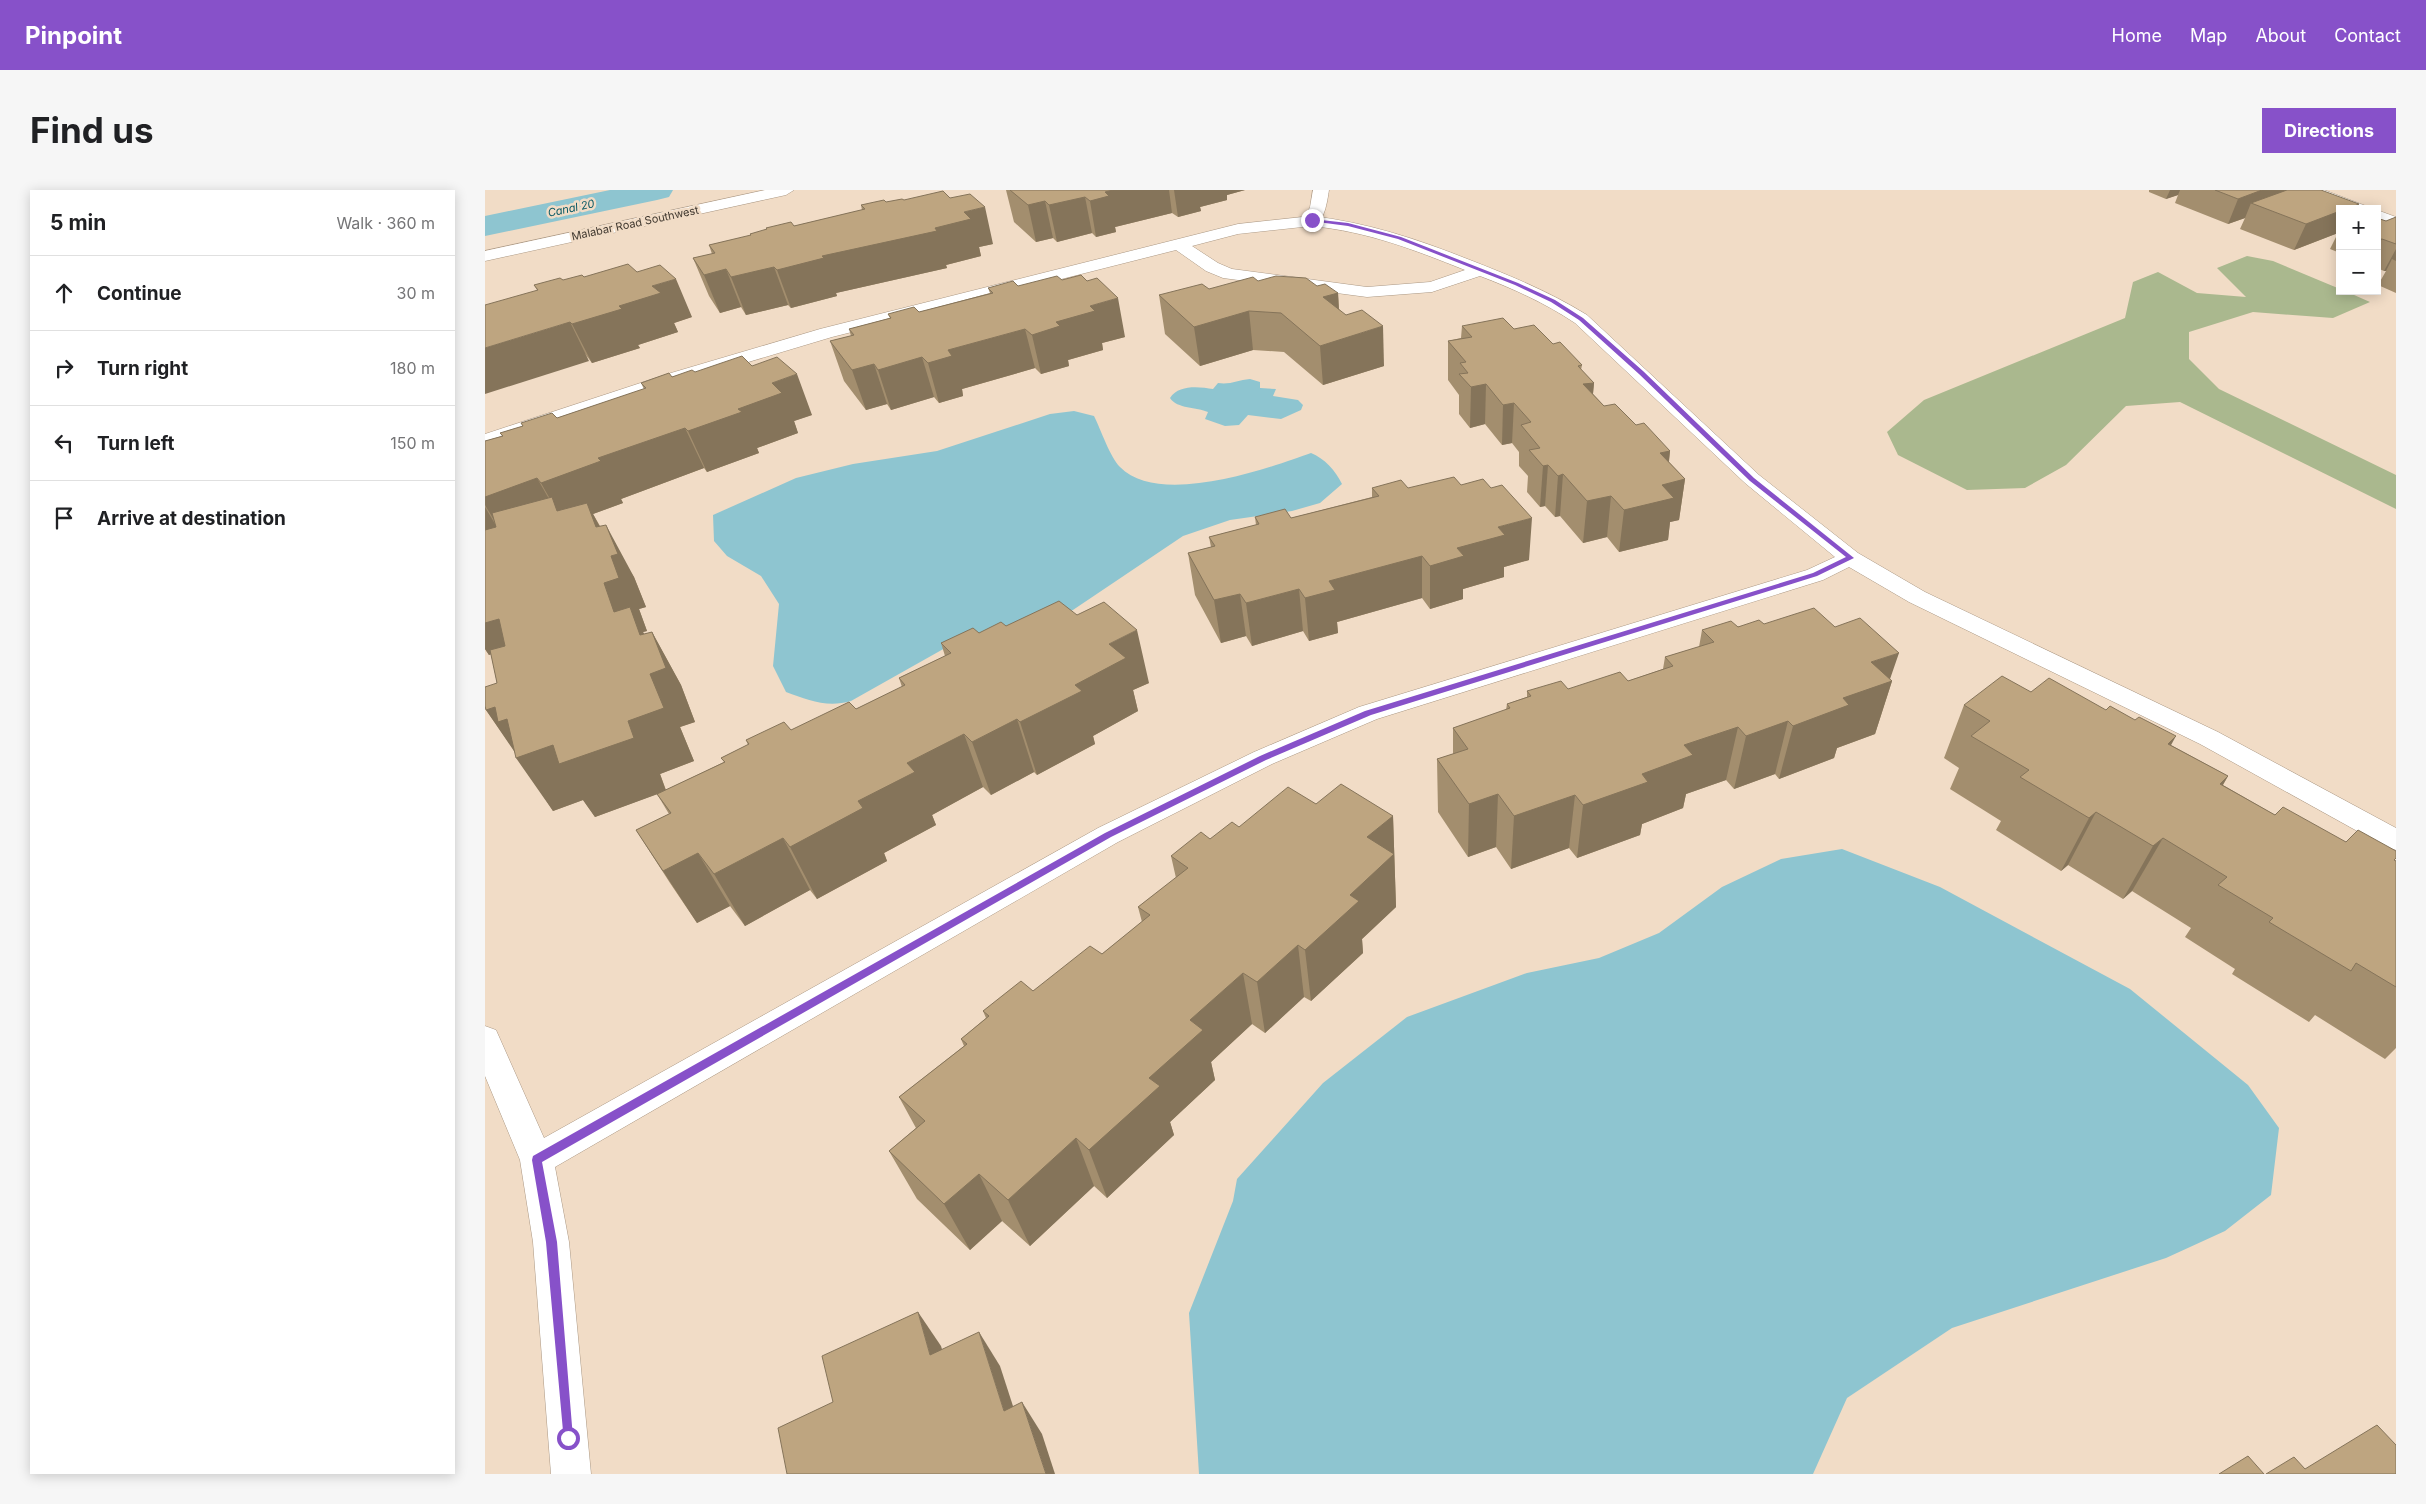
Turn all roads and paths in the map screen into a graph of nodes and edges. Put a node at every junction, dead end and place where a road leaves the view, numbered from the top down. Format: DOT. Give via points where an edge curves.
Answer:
graph roads {
  1 [pos="785,190"];
  2 [pos="1321,190"];
  3 [pos="2310,190"];
  4 [pos="2349,205"];
  5 [pos="2381,216"];
  6 [pos="1312,220"];
  7 [pos="2396,222"];
  8 [pos="1179,244"];
  9 [pos="485,256"];
  10 [pos="1480,270"];
  11 [pos="485,441"];
  12 [pos="1850,558"];
  13 [pos="2396,840"];
  14 [pos="485,1039"];
  15 [pos="537,1160"];
  16 [pos="571,1474"];
  1 -- 9 [label="main road, Malabar Road Southwest"];
  2 -- 6 [label="main road"];
  3 -- 4 [label="main road"];
  5 -- 7 [label="main road"];
  6 -- 8 [label="main road" via="1238,229"];
  6 -- 10 [label="main road" via="1399,238"];
  8 -- 10 [label="main road" via="1212,267 1229,274 1367,292 1432,287"];
  8 -- 11 [label="main road" via="825,333 678,377"];
  10 -- 12 [label="main road" via="1553,301 1581,319 1752,479"];
  12 -- 13 [label="main road" via="1917,597 2209,738"];
  12 -- 15 [label="main road" via="1815,575 1368,713 1263,758 1108,835"];
  14 -- 15 [label="main road"];
  15 -- 16 [label="main road" via="551,1242"];
}
